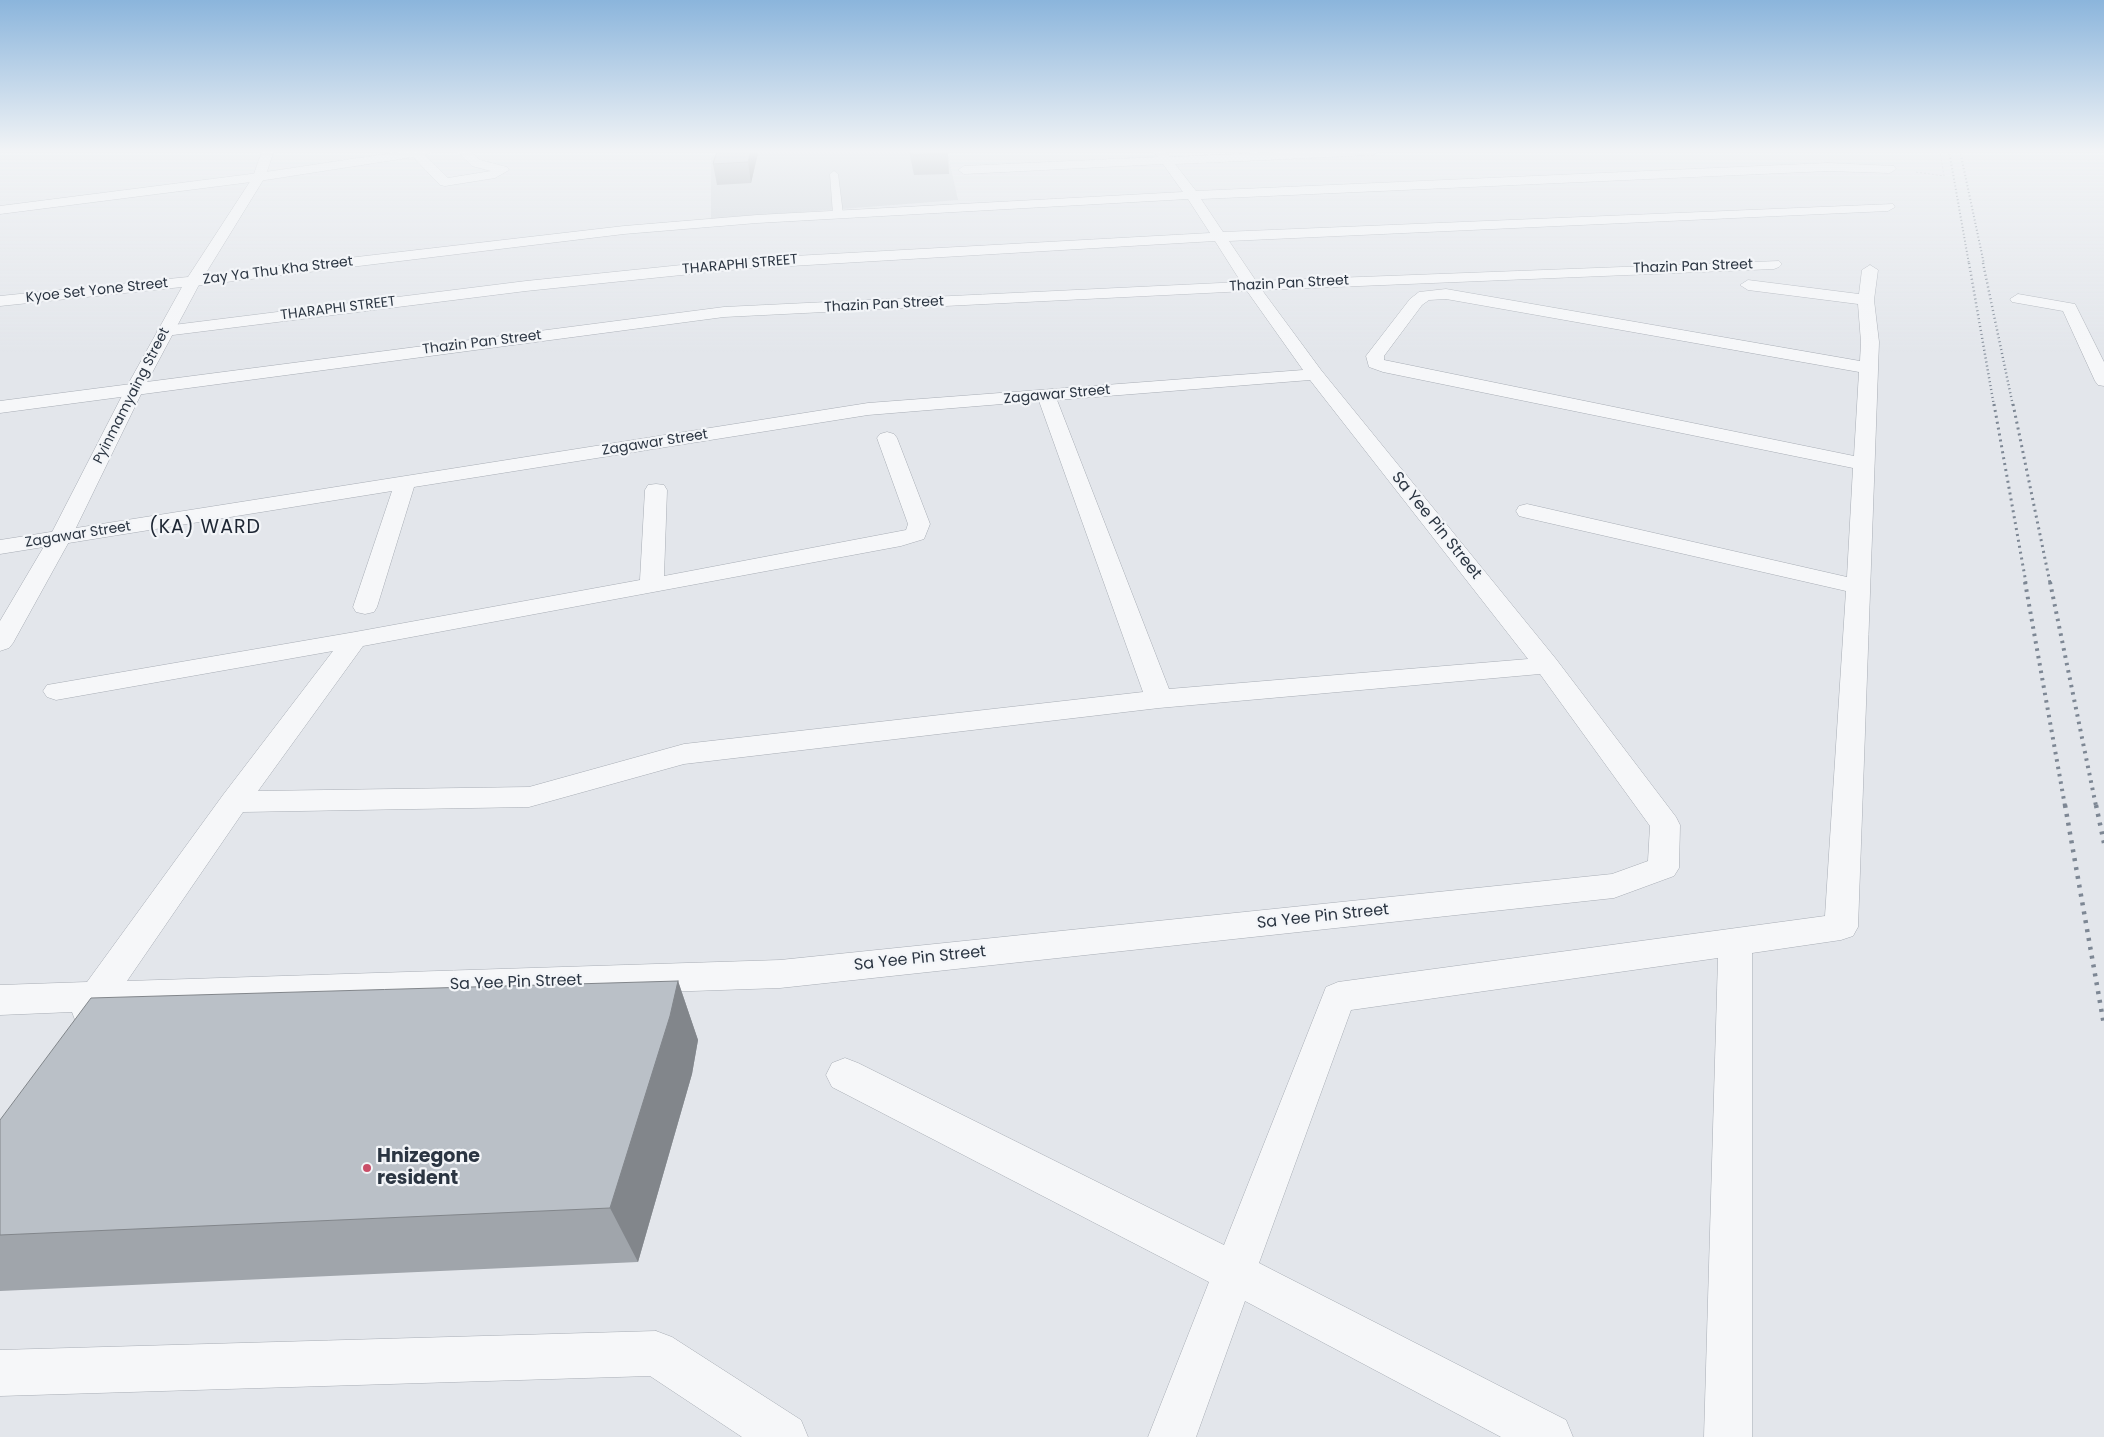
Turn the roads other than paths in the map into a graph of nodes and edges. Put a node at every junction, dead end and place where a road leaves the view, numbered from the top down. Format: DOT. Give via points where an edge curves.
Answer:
graph roads {
  1 [pos="233,218"];
  2 [pos="784,218"];
  3 [pos="1206,218"];
  4 [pos="1627,218"];
  5 [pos="1218,237"];
  6 [pos="1774,264"];
  7 [pos="193,281"];
  8 [pos="1748,285"];
  9 [pos="1251,286"];
  10 [pos="2018,299"];
  11 [pos="0,301"];
  12 [pos="165,331"];
  13 [pos="1868,368"];
  14 [pos="1315,374"];
  15 [pos="2104,381"];
  16 [pos="136,388"];
  17 [pos="1046,396"];
  18 [pos="0,407"];
  19 [pos="887,438"];
  20 [pos="1864,464"];
  21 [pos="405,483"];
  22 [pos="656,490"];
  23 [pos="1527,511"];
  24 [pos="60,538"];
  25 [pos="0,547"];
  26 [pos="652,584"];
  27 [pos="1858,587"];
  28 [pos="365,607"];
  29 [pos="355,640"];
  30 [pos="0,643"];
  31 [pos="1547,664"];
  32 [pos="56,691"];
  33 [pos="1158,698"];
  34 [pos="234,802"];
  35 [pos="1735,942"];
  36 [pos="95,998"];
  37 [pos="0,1000"];
  38 [pos="73,1030"];
  39 [pos="845,1075"];
  40 [pos="1235,1273"];
  41 [pos="0,1373"];
  42 [pos="784,1437"];
  43 [pos="1172,1437"];
  44 [pos="1549,1437"];
  45 [pos="1728,1437"];
  1 -- 7 [label="street, Pyinmamyaing Street"];
  2 -- 7 [label="street, Zay Ya Thu Kha Street" via="624,230"];
  3 -- 5 [label="street, Sa Yee Pin Street"];
  4 -- 5 [label="street, THARAPHI STREET"];
  5 -- 9 [label="street, Sa Yee Pin Street"];
  5 -- 12 [label="street, THARAPHI STREET" via="740,264 526,286"];
  6 -- 9 [label="street, Thazin Pan Street"];
  7 -- 11 [label="street, Kyoe Set Yone Street"];
  7 -- 12 [label="street, Pyinmamyaing Street"];
  8 -- 13 [label="street" via="1868,285"];
  9 -- 14 [label="street, Sa Yee Pin Street"];
  9 -- 16 [label="street, Thazin Pan Street" via="724,312"];
  10 -- 15 [label="street" via="2069,307"];
  12 -- 16 [label="street, Pyinmamyaing Street"];
  13 -- 20 [label="street"];
  13 -- 20 [label="street" via="1446,294 1426,295 1416,302 1375,356 1375,363 1383,367"];
  14 -- 17 [label="street, Zagawar Street"];
  14 -- 31 [label="street, Sa Yee Pin Street"];
  16 -- 18 [label="street, Thazin Pan Street"];
  16 -- 24 [label="street, Pyinmamyaing Street"];
  17 -- 21 [label="street, Zagawar Street" via="868,409"];
  17 -- 33 [label="street"];
  19 -- 26 [label="street" via="919,524 916,534"];
  20 -- 27 [label="street"];
  21 -- 24 [label="street, Zagawar Street"];
  21 -- 28 [label="street"];
  22 -- 26 [label="street"];
  23 -- 27 [label="street"];
  24 -- 25 [label="street, Zagawar Street"];
  24 -- 30 [label="street, Pyinmamyaing Street"];
  26 -- 29 [label="street"];
  27 -- 35 [label="street" via="1841,927"];
  29 -- 32 [label="street"];
  29 -- 34 [label="street"];
  31 -- 33 [label="street"];
  31 -- 36 [label="street, Sa Yee Pin Street" via="1665,825 1663,868 1614,886 780,974"];
  33 -- 34 [label="street" via="684,754 529,797"];
  34 -- 36 [label="street"];
  35 -- 40 [label="street" via="1338,998"];
  35 -- 45 [label="street"];
  36 -- 37 [label="street"];
  36 -- 38 [label="street"];
  39 -- 40 [label="street"];
  40 -- 43 [label="street"];
  40 -- 44 [label="street"];
  41 -- 42 [label="street" via="656,1353"];
}
